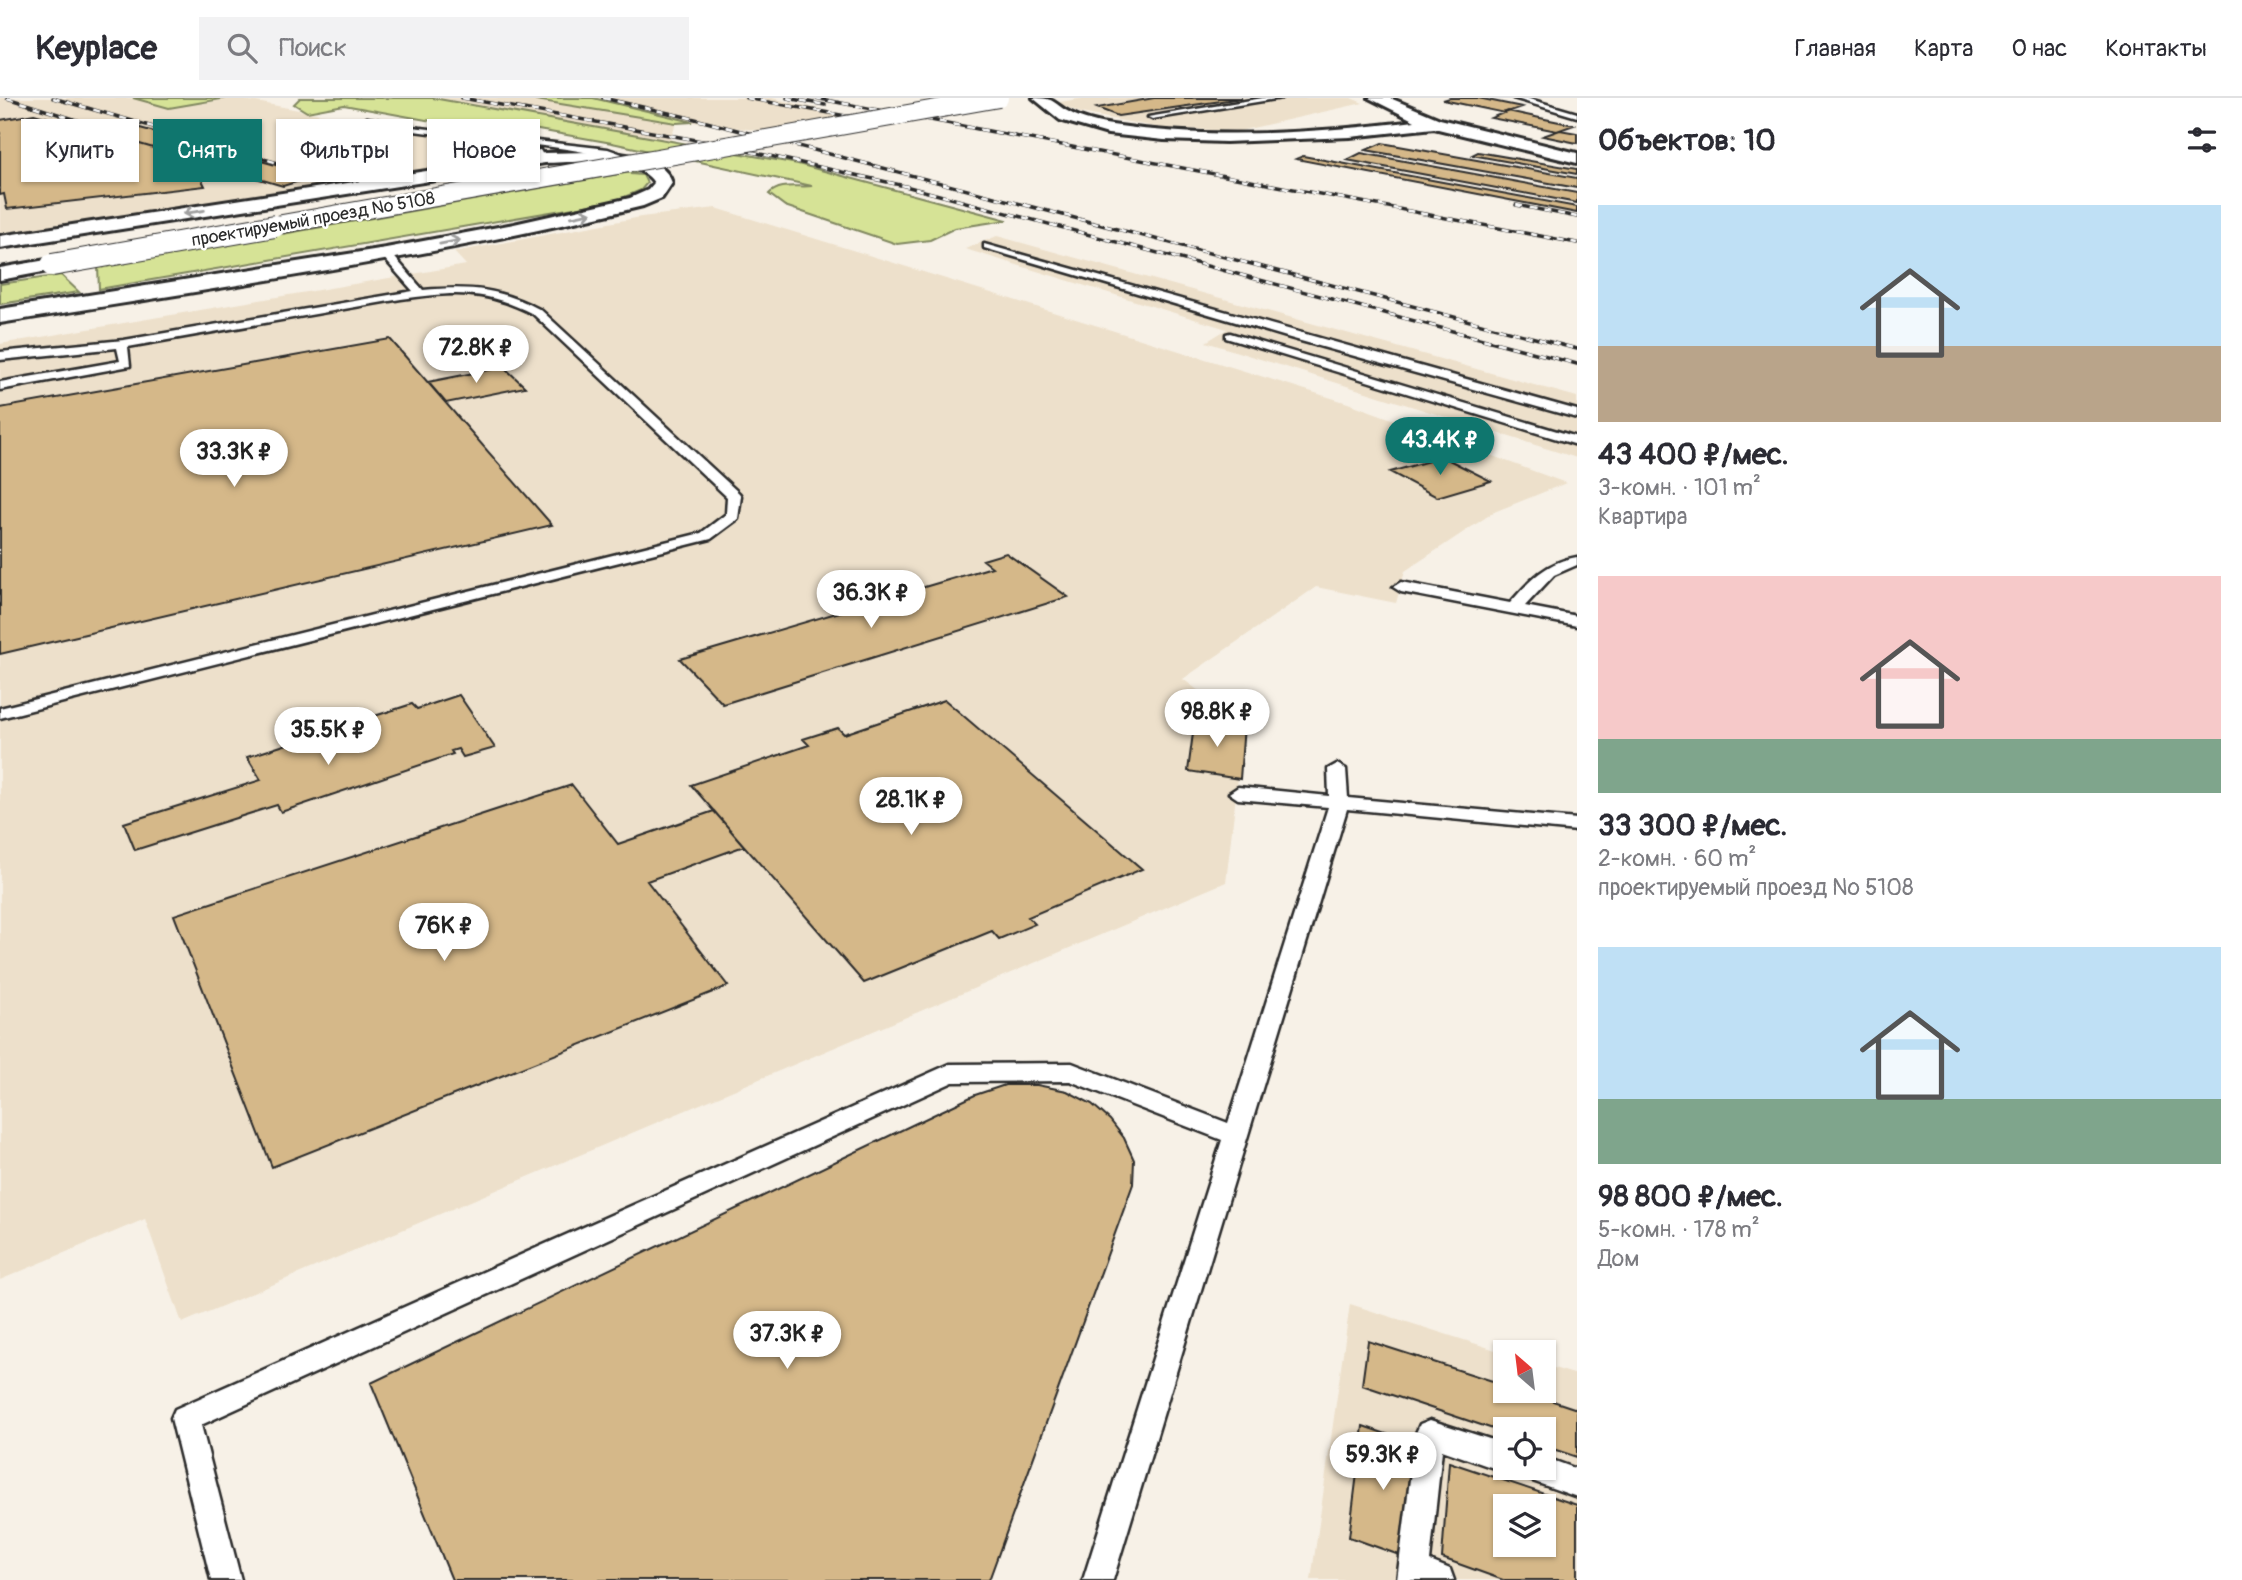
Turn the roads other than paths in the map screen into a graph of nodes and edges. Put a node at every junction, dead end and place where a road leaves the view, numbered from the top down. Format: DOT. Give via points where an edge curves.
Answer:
graph roads {
  1 [pos="943,98"];
  2 [pos="999,98"];
  3 [pos="1041,98"];
  4 [pos="1279,98"];
  5 [pos="1377,98"];
  6 [pos="1517,98"];
  7 [pos="1577,115"];
  8 [pos="1152,117"];
  9 [pos="1434,123"];
  10 [pos="413,129"];
  11 [pos="608,152"];
  12 [pos="540,155"];
  13 [pos="540,158"];
  14 [pos="1577,158"];
  15 [pos="651,169"];
  16 [pos="427,173"];
  17 [pos="0,242"];
  18 [pos="988,246"];
  19 [pos="386,254"];
  20 [pos="47,259"];
  21 [pos="0,260"];
  22 [pos="0,274"];
  23 [pos="420,293"];
  24 [pos="0,316"];
  25 [pos="1230,336"];
  26 [pos="121,343"];
  27 [pos="0,356"];
  28 [pos="0,386"];
  29 [pos="1577,414"];
  30 [pos="1577,440"];
  31 [pos="1577,561"];
  32 [pos="1401,587"];
  33 [pos="1515,608"];
  34 [pos="1577,621"];
  35 [pos="0,713"];
  36 [pos="1337,769"];
  37 [pos="1238,793"];
  38 [pos="1339,803"];
  39 [pos="1577,825"];
  40 [pos="1237,1136"];
  41 [pos="1493,1454"];
  42 [pos="1556,1476"];
  43 [pos="1577,1483"];
  44 [pos="1421,1577"];
  45 [pos="226,1580"];
  46 [pos="1098,1580"];
  1 -- 20 [label="street, проектируемый проезд № 5108"];
  2 -- 20 [label="street, проектируемый проезд № 5108, bridge"];
  3 -- 9 [label="street" via="1059,114 1086,122 1211,139"];
  4 -- 8 [label="lane"];
  5 -- 9 [label="street"];
  6 -- 7 [label="lane"];
  9 -- 14 [label="street"];
  10 -- 11 [label="lane"];
  11 -- 12 [label="lane"];
  11 -- 15 [label="lane" via="636,159"];
  13 -- 15 [label="street" via="618,160"];
  19 -- 15 [label="street, one-way" via="636,202 661,189 662,178"];
  16 -- 17 [label="street, one-way"];
  18 -- 29 [label="lane"];
  19 -- 23 [label="lane"];
  19 -- 24 [label="street"];
  20 -- 21 [label="street, проектируемый проезд № 5108"];
  20 -- 22 [label="street, проектируемый проезд № 5108"];
  23 -- 26 [label="lane"];
  23 -- 35 [label="lane" via="479,291 509,297 537,312 734,496 733,516 706,536"];
  25 -- 30 [label="lane"];
  26 -- 27 [label="lane"];
  26 -- 28 [label="lane" via="126,363"];
  31 -- 33 [label="lane" via="1564,562 1546,573"];
  32 -- 33 [label="lane"];
  33 -- 34 [label="lane"];
  36 -- 38 [label="lane"];
  37 -- 38 [label="lane"];
  38 -- 39 [label="lane"];
  38 -- 40 [label="lane"];
  40 -- 45 [label="lane" via="1072,1072 950,1073 185,1418"];
  40 -- 46 [label="lane"];
  41 -- 44 [label="lane" via="1430,1433"];
  42 -- 43 [label="lane"];
}
